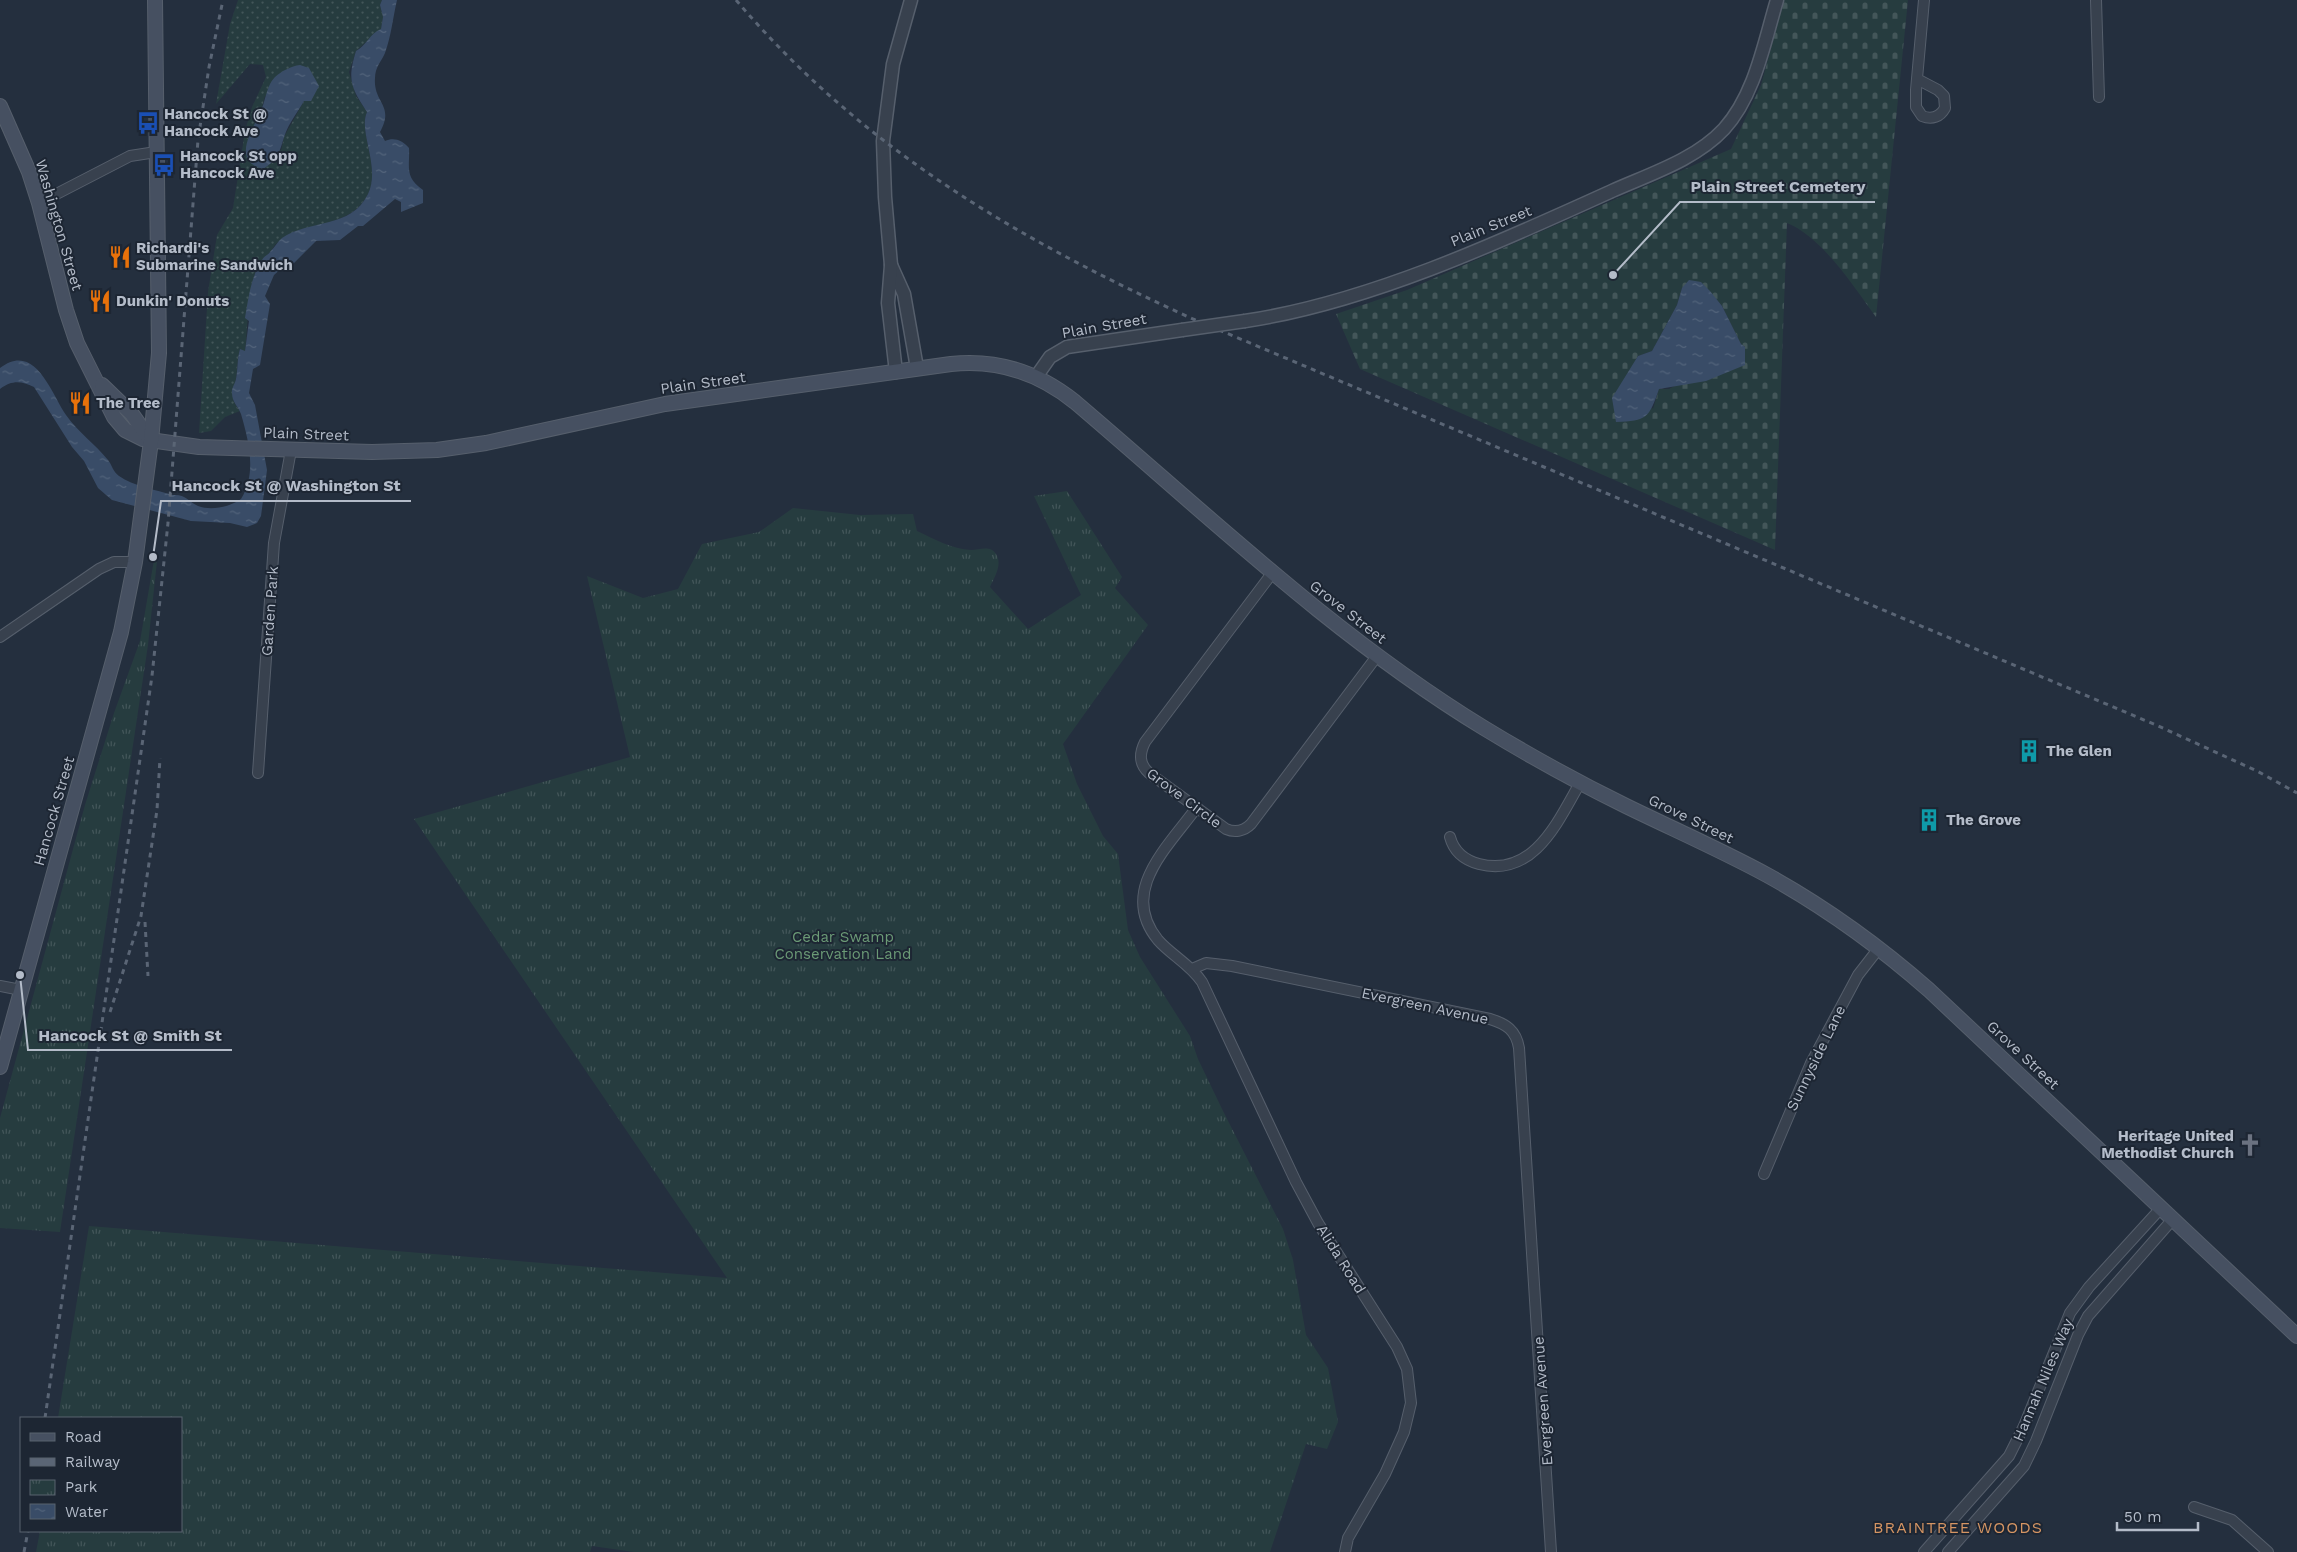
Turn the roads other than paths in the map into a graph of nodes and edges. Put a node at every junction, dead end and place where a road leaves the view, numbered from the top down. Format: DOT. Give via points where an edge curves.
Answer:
graph roads {
  1 [pos="155,0"];
  2 [pos="911,0"];
  3 [pos="1777,0"];
  4 [pos="1924,0"];
  5 [pos="2096,0"];
  6 [pos="1917,79"];
  7 [pos="2099,97"];
  8 [pos="0,106"];
  9 [pos="156,152"];
  10 [pos="39,203"];
  11 [pos="891,264"];
  12 [pos="917,368"];
  13 [pos="896,372"];
  14 [pos="1036,377"];
  15 [pos="151,440"];
  16 [pos="291,450"];
  17 [pos="135,562"];
  18 [pos="1273,572"];
  19 [pos="0,637"];
  20 [pos="1377,656"];
  21 [pos="258,773"];
  22 [pos="1580,783"];
  23 [pos="1196,808"];
  24 [pos="1450,837"];
  25 [pos="1879,948"];
  26 [pos="1192,969"];
  27 [pos="0,986"];
  28 [pos="21,990"];
  29 [pos="0,1067"];
  30 [pos="1764,1174"];
  31 [pos="2161,1208"];
  32 [pos="2173,1219"];
  33 [pos="2297,1336"];
  34 [pos="2038,1391"];
  35 [pos="2054,1398"];
  36 [pos="2194,1507"];
  37 [pos="1944,1531"];
  38 [pos="1957,1542"];
  39 [pos="1345,1552"];
  40 [pos="1552,1552"];
  41 [pos="1924,1552"];
  42 [pos="1948,1552"];
  43 [pos="2268,1552"];
  1 -- 9 [label="main road"];
  2 -- 11 [label="street" via="892,64 882,160"];
  3 -- 14 [label="street, Plain Street, bridge" via="1745,98 1726,126 1701,148 1550,219 1331,302 1275,316 1067,347 1050,357"];
  4 -- 6 [label="street"];
  5 -- 7 [label="street"];
  6 -- 6 [label="street" via="1916,107 1924,117 1940,115 1946,101 1940,91"];
  8 -- 10 [label="main road, Washington Street" via="14,134"];
  9 -- 10 [label="street" via="130,156"];
  9 -- 15 [label="main road" via="159,353"];
  10 -- 15 [label="main road, Washington Street" via="69,322 84,357 98,382 132,414"];
  11 -- 12 [label="street" via="904,294"];
  11 -- 13 [label="street" via="888,303"];
  12 -- 13 [label="main road, Plain Street"];
  12 -- 14 [label="main road, Plain Street" via="961,362 981,363 1010,367"];
  13 -- 16 [label="main road, Plain Street" via="665,404 454,449 389,452"];
  14 -- 18 [label="main road, Grove Street" via="1075,402"];
  15 -- 16 [label="main road, Plain Street" via="199,447"];
  15 -- 17 [label="main road"];
  16 -- 21 [label="street, Garden Park" via="274,543"];
  17 -- 19 [label="street" via="114,562 98,569"];
  17 -- 28 [label="main road, Hancock Street" via="125,618"];
  18 -- 20 [label="main road, Grove Street"];
  18 -- 23 [label="street, Grove Circle" via="1142,747 1140,757 1146,770"];
  20 -- 22 [label="main road, Grove Street" via="1470,719"];
  20 -- 23 [label="street, Grove Circle" via="1248,827 1230,831"];
  22 -- 24 [label="street" via="1547,839 1521,860 1498,866 1476,863 1458,853"];
  22 -- 25 [label="main road, Grove Street" via="1772,878"];
  23 -- 26 [label="street" via="1147,877 1142,902 1146,921 1157,938"];
  25 -- 30 [label="street, Sunnyside Lane" via="1858,975 1809,1068"];
  25 -- 31 [label="main road, Grove Street" via="1929,990"];
  26 -- 39 [label="street, Alida Road" via="1207,993 1318,1223 1397,1347 1407,1369 1411,1403 1404,1432 1385,1474 1348,1538"];
  26 -- 40 [label="street, Evergreen Avenue" via="1206,963 1242,968 1490,1019 1505,1024 1515,1035 1520,1048"];
  27 -- 28 [label="street"];
  28 -- 29 [label="main road, Hancock Street"];
  31 -- 32 [label="main road, Grove Street"];
  31 -- 34 [label="street, Hannah Niles Way" via="2074,1306"];
  32 -- 33 [label="main road, Grove Street"];
  32 -- 35 [label="street, Hannah Niles Way" via="2088,1316"];
  34 -- 35 [label="street"];
  34 -- 37 [label="street, Hannah Niles Way" via="2010,1456"];
  35 -- 38 [label="street, Hannah Niles Way" via="2024,1466"];
  36 -- 43 [label="street" via="2232,1520"];
  37 -- 38 [label="street"];
  37 -- 41 [label="street, Hannah Niles Way"];
  38 -- 42 [label="street, Hannah Niles Way"];
}
